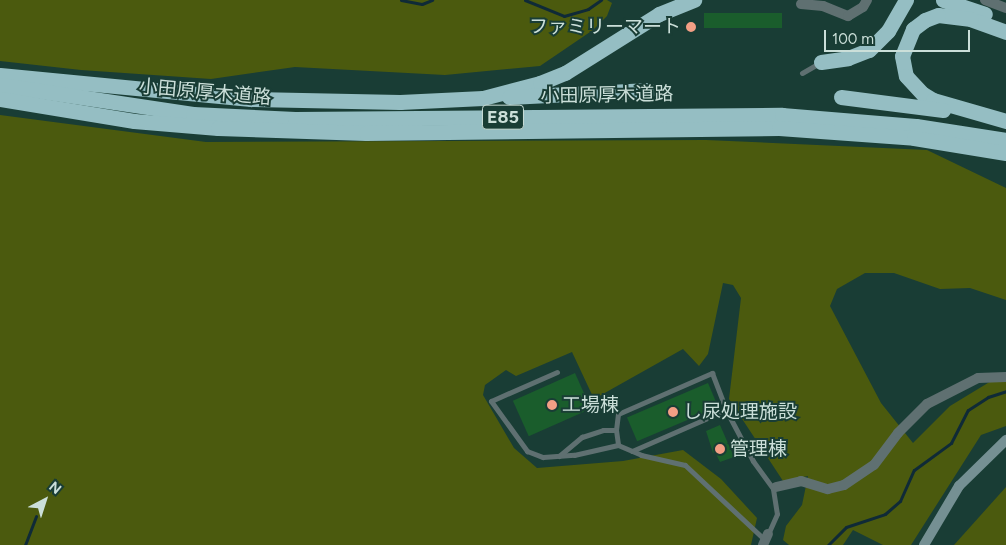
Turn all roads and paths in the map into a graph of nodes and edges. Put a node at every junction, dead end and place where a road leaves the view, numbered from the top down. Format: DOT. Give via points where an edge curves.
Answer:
graph roads {
  1 [pos="694,0"];
  2 [pos="867,0"];
  3 [pos="906,0"];
  4 [pos="944,0"];
  5 [pos="985,0"];
  6 [pos="801,4"];
  7 [pos="1006,8"];
  8 [pos="1006,21"];
  9 [pos="1006,32"];
  10 [pos="821,62"];
  11 [pos="802,73"];
  12 [pos="0,75"];
  13 [pos="0,85"];
  14 [pos="649,90"];
  15 [pos="841,97"];
  16 [pos="483,98"];
  17 [pos="0,99"];
  18 [pos="1006,122"];
  19 [pos="1006,140"];
  20 [pos="1006,153"];
  21 [pos="557,372"];
  22 [pos="1006,377"];
  23 [pos="726,410"];
  24 [pos="616,430"];
  25 [pos="1006,440"];
  26 [pos="618,445"];
  27 [pos="632,451"];
  28 [pos="559,456"];
  29 [pos="774,488"];
  30 [pos="765,539"];
  31 [pos="924,545"];
  1 -- 16 [label="highway" via="659,14 603,53 565,73"];
  2 -- 6 [label="street" via="863,7 848,16 823,6"];
  3 -- 10 [label="highway" via="888,31 868,50 848,58"];
  4 -- 8 [label="highway"];
  5 -- 7 [label="street"];
  9 -- 18 [label="highway" via="971,19 938,15 913,29 902,56 906,76 932,100"];
  10 -- 11 [label="lane"];
  12 -- 16 [label="highway" via="251,100 400,102"];
  13 -- 19 [label="highway, 小田原厚木道路 / E85" via="193,114 295,119 782,115 916,126"];
  14 -- 16 [label="highway"];
  15 -- 18 [label="highway" via="931,108"];
  17 -- 20 [label="highway, 小田原厚木道路 / E85" via="134,121 218,128 366,132 779,128 905,137"];
  21 -- 28 [label="lane" via="491,401 527,451 543,457"];
  22 -- 29 [label="street" via="978,378 927,404 902,428 874,465 844,485 828,490 801,481"];
  23 -- 24 [label="lane" via="712,373 618,414"];
  23 -- 27 [label="lane"];
  23 -- 29 [label="lane" via="753,461"];
  24 -- 26 [label="lane"];
  24 -- 28 [label="lane" via="603,430 582,437"];
  25 -- 31 [label="street" via="959,486"];
  26 -- 27 [label="lane"];
  26 -- 28 [label="lane"];
  27 -- 30 [label="lane" via="685,465"];
  29 -- 30 [label="lane" via="777,514"];
}
